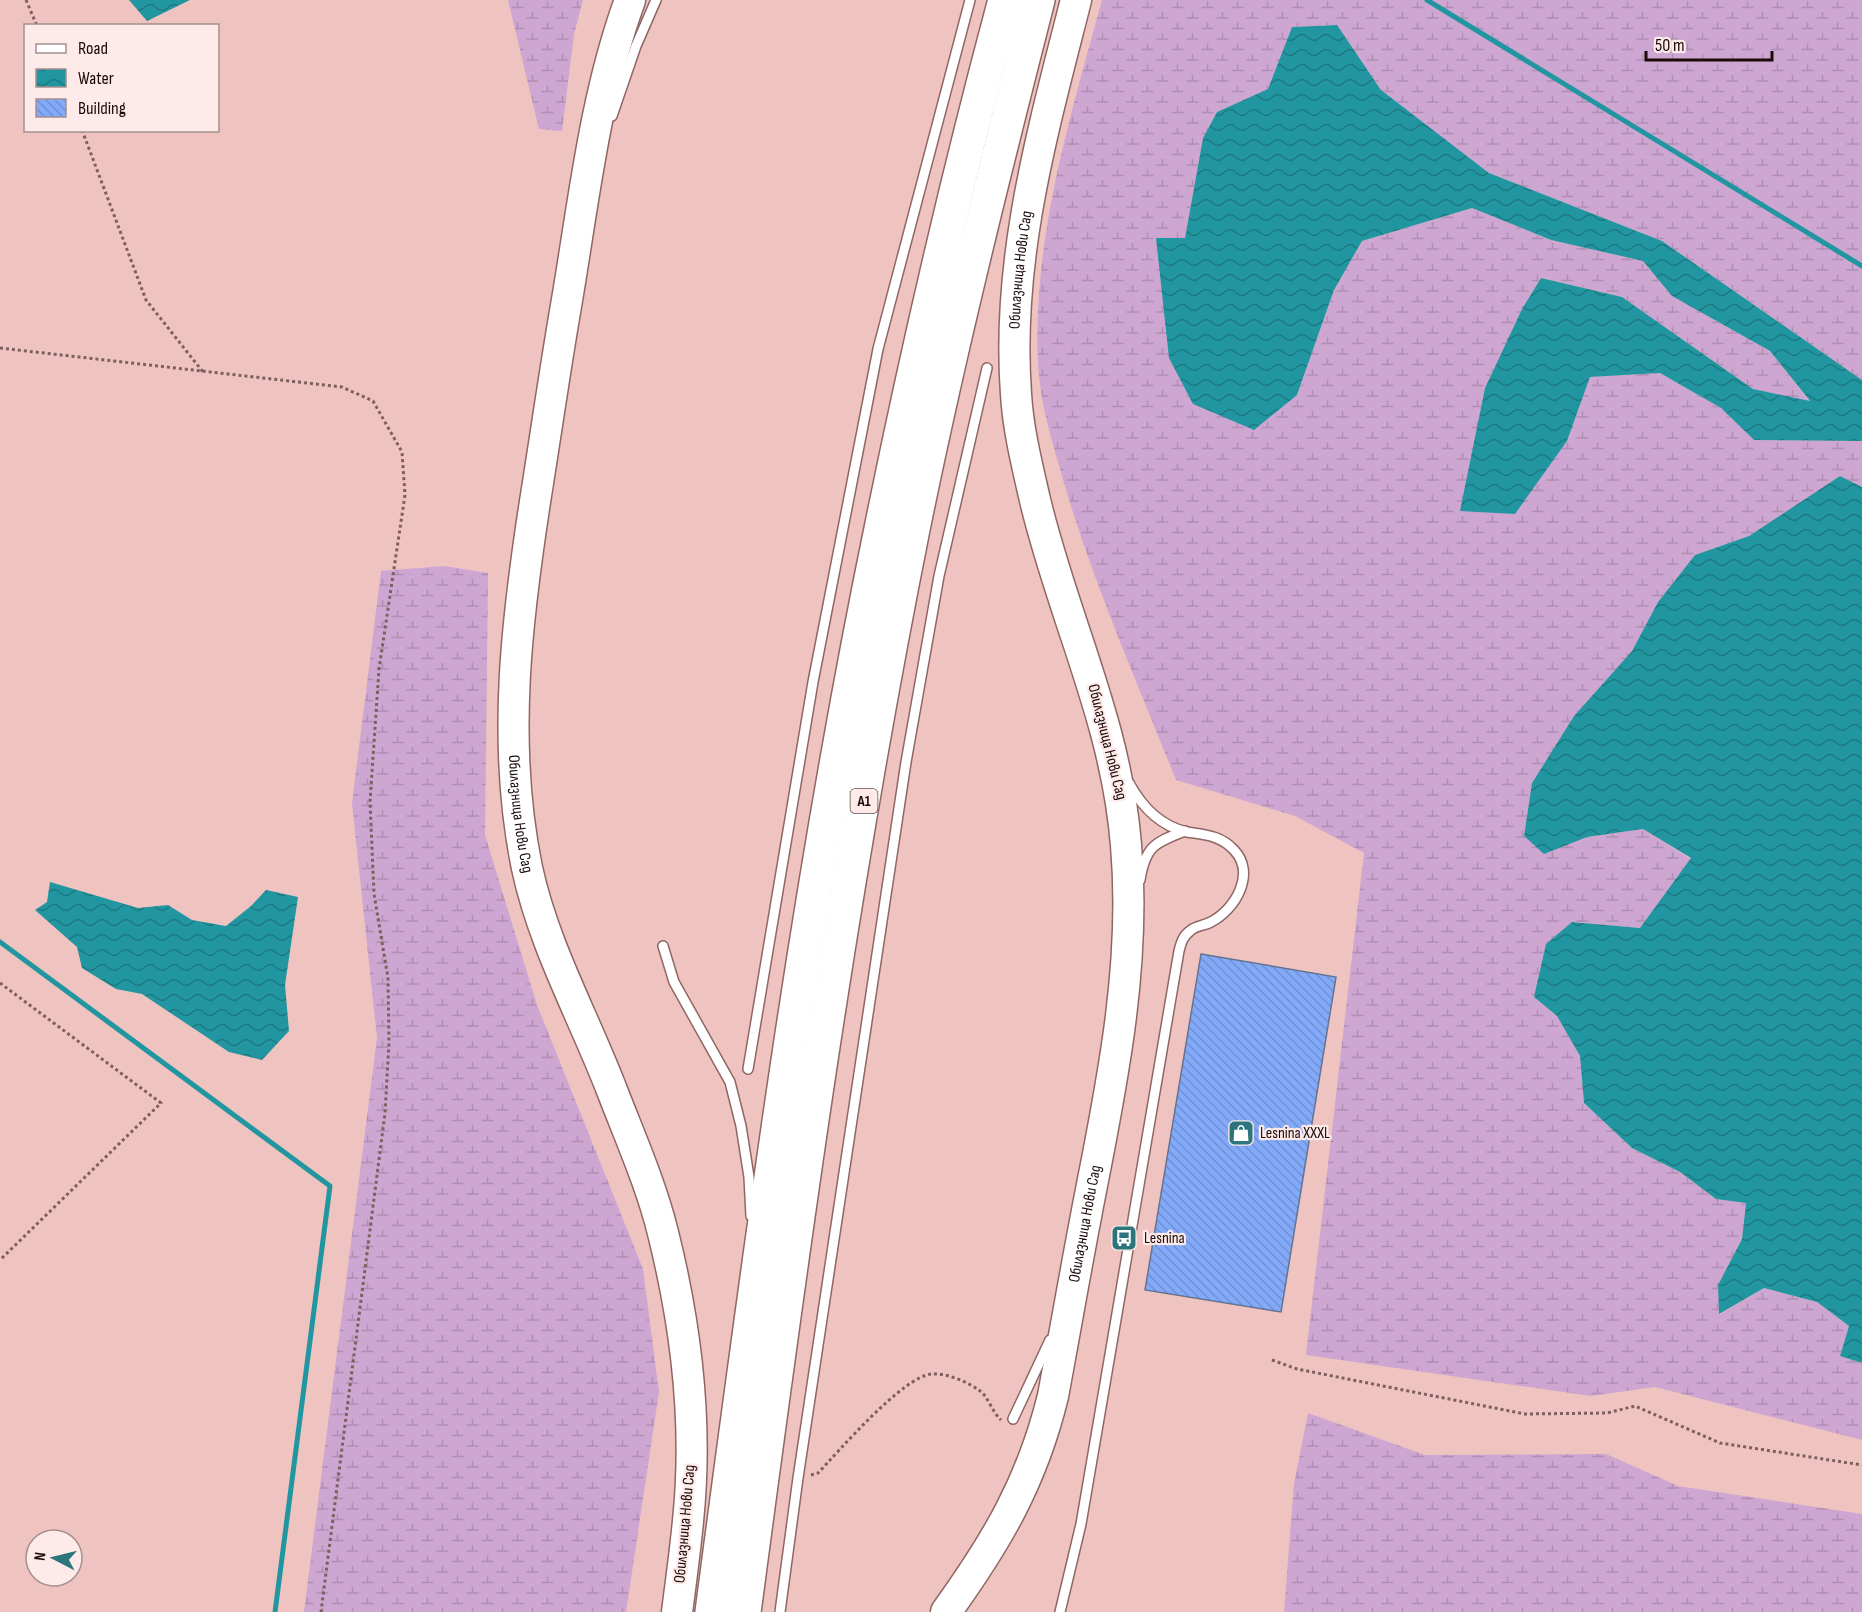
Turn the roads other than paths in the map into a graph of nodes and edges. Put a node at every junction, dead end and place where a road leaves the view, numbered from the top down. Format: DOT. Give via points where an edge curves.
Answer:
graph roads {
  1 [pos="630,0"];
  2 [pos="656,0"];
  3 [pos="969,0"];
  4 [pos="1005,0"];
  5 [pos="1038,0"];
  6 [pos="1076,0"];
  7 [pos="610,122"];
  8 [pos="606,133"];
  9 [pos="584,200"];
  10 [pos="987,369"];
  11 [pos="1114,761"];
  12 [pos="1185,831"];
  13 [pos="1127,921"];
  14 [pos="663,946"];
  15 [pos="748,1069"];
  16 [pos="1089,1201"];
  17 [pos="755,1299"];
  18 [pos="1013,1419"];
  19 [pos="677,1612"];
  20 [pos="712,1612"];
  21 [pos="744,1612"];
  22 [pos="780,1612"];
  23 [pos="946,1612"];
  24 [pos="1060,1612"];
  1 -- 9 [label="main road, Обилазница Нови Сад" via="604,89"];
  2 -- 7 [label="lane"];
  3 -- 15 [label="lane" via="878,349 802,738"];
  4 -- 17 [label="highway, A1" via="918,353 880,533 795,1017"];
  5 -- 21 [label="highway, A1" via="950,354 890,650 826,1024"];
  6 -- 11 [label="main road, Обилазница Нови Сад" via="1026,207 1017,271 1015,386 1035,503 1087,662"];
  8 -- 9 [label="lane"];
  9 -- 19 [label="main road, Обилазница Нови Сад" via="529,541 520,610 512,749 520,830 536,903 662,1228 673,1278 687,1375 691,1471"];
  10 -- 22 [label="lane" via="939,576 906,762"];
  11 -- 12 [label="lane" via="1146,810"];
  11 -- 13 [label="main road, Обилазница Нови Сад" via="1127,848"];
  12 -- 13 [label="lane" via="1163,839 1148,852 1134,909"];
  12 -- 24 [label="lane" via="1208,834 1229,845 1242,861 1244,880 1225,912 1189,931 1179,951 1082,1524"];
  13 -- 16 [label="main road, Обилазница Нови Сад" via="1115,1065"];
  14 -- 17 [label="lane" via="674,982 730,1082 749,1177"];
  16 -- 18 [label="lane" via="1051,1339"];
  16 -- 23 [label="main road, Обилазница Нови Сад" via="1040,1447 1026,1484 998,1535"];
  17 -- 20 [label="highway, A1"];
}
